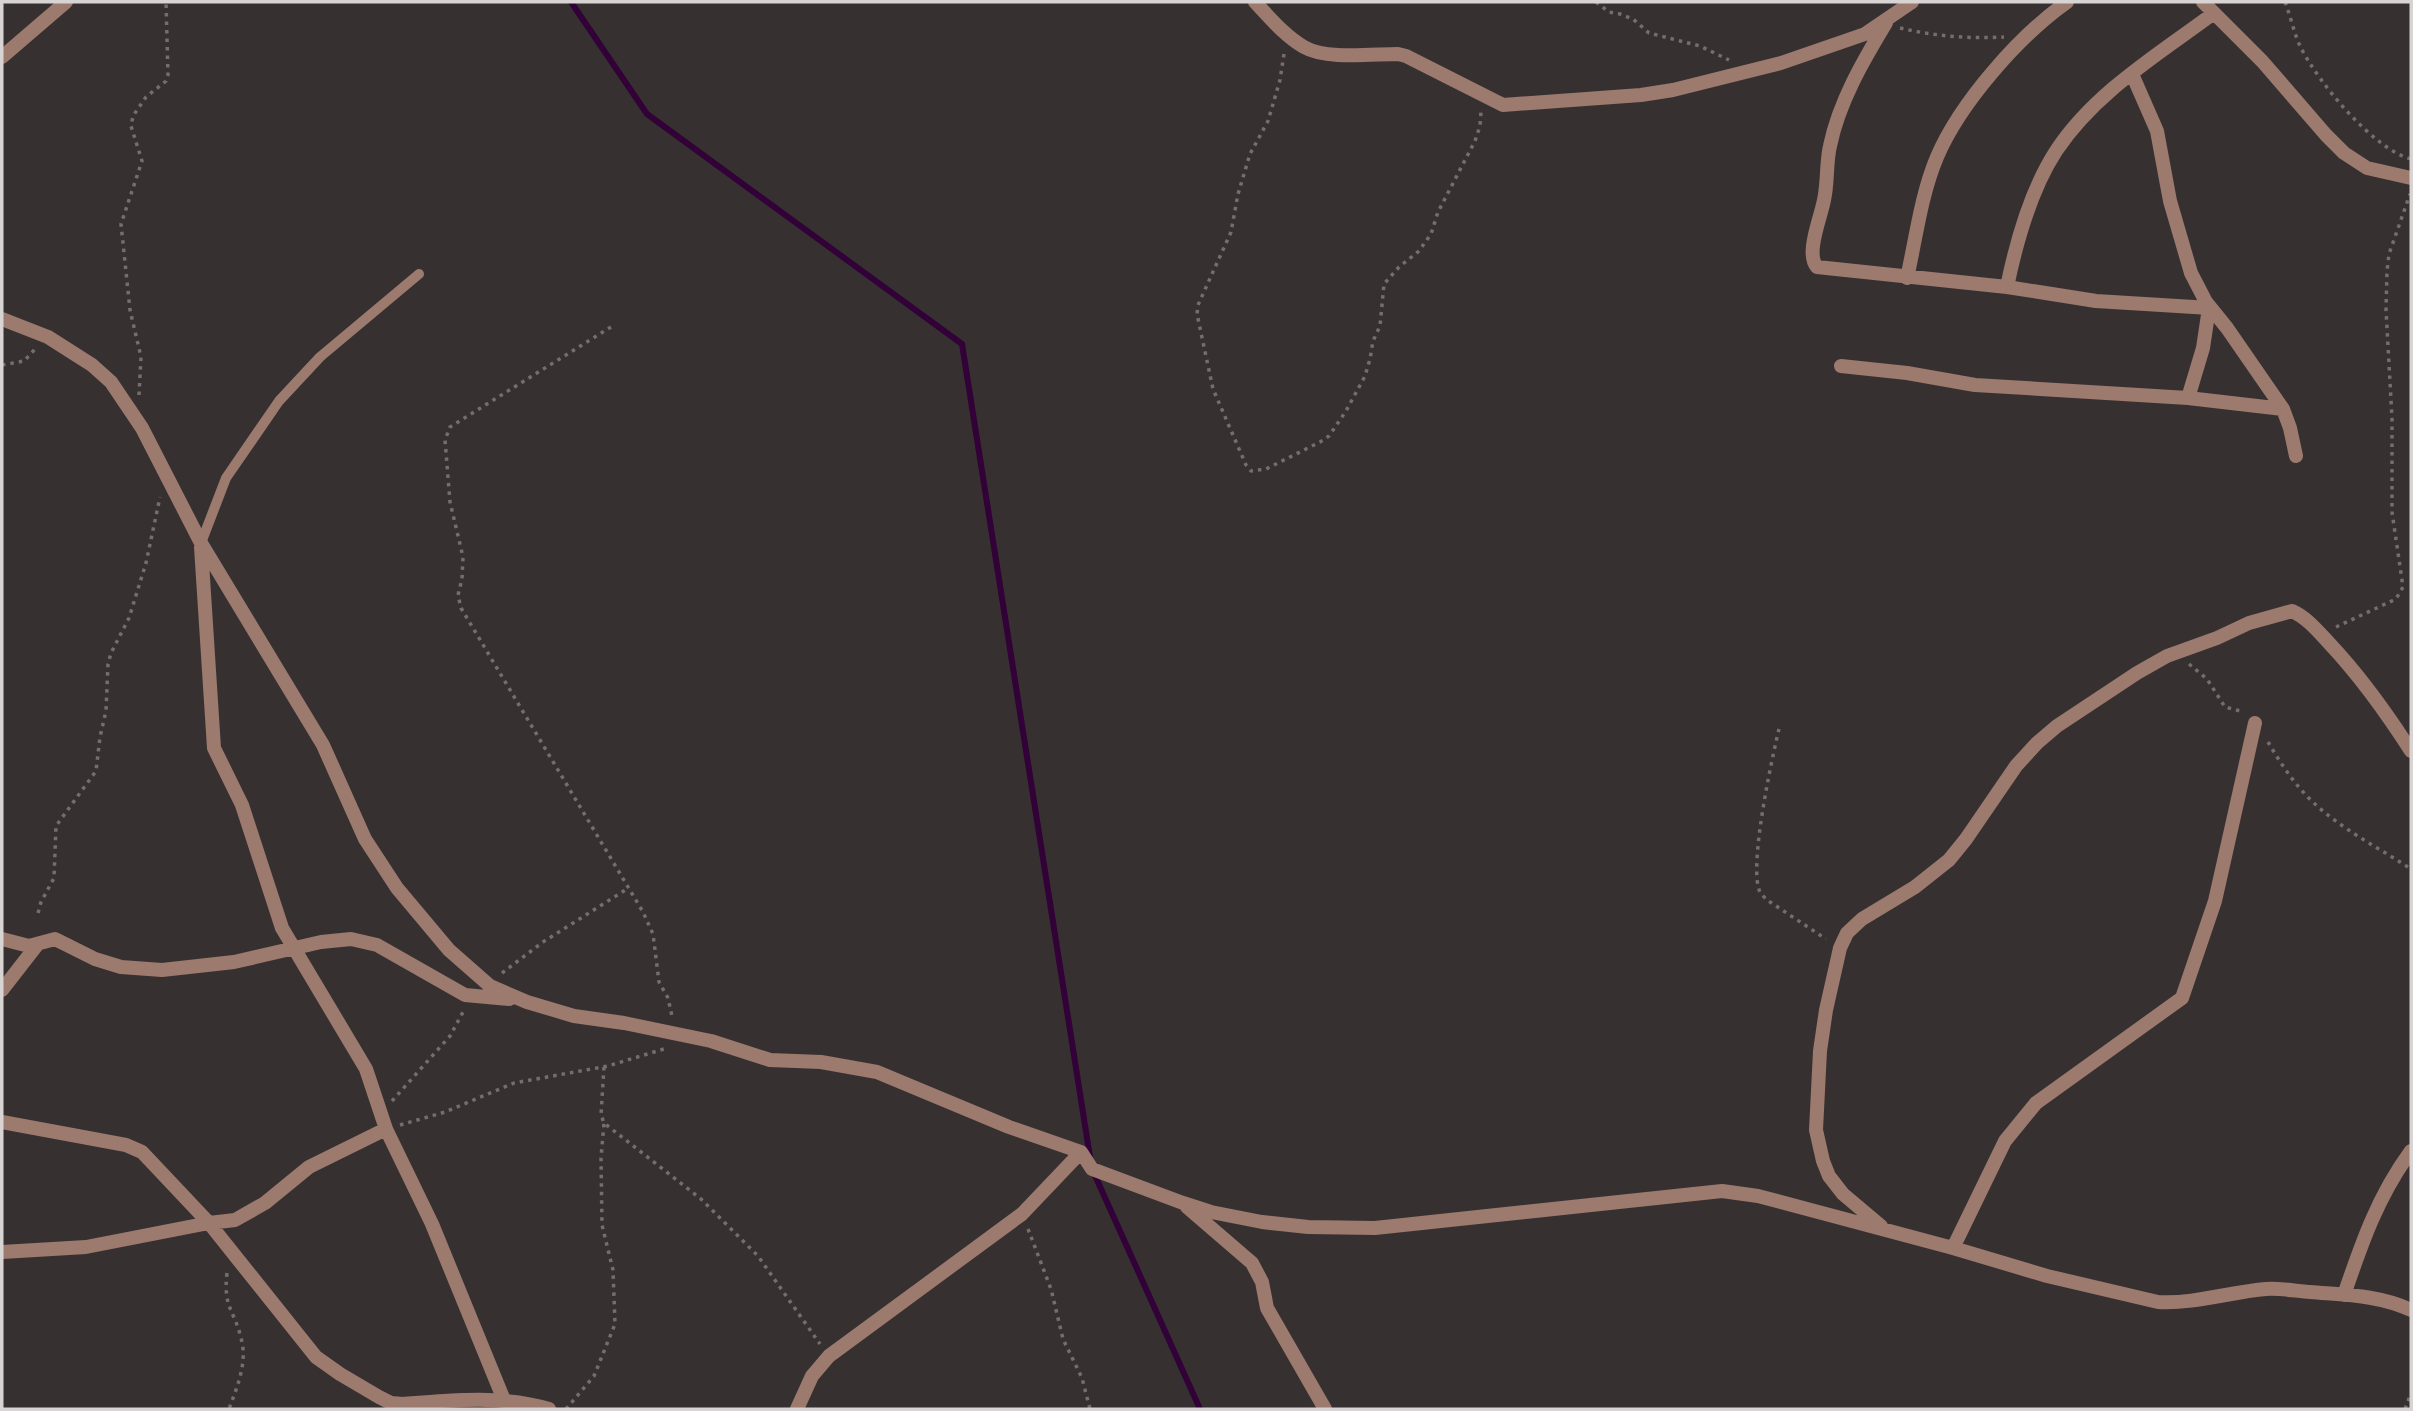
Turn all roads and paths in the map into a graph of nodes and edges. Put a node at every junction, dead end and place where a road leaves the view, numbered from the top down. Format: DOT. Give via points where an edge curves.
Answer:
graph roads {
  1 [pos="66,2"];
  2 [pos="166,2"];
  3 [pos="1255,2"];
  4 [pos="1596,2"];
  5 [pos="1912,2"];
  6 [pos="2067,2"];
  7 [pos="2203,2"];
  8 [pos="2286,2"];
  9 [pos="2214,13"];
  10 [pos="1887,22"];
  11 [pos="1285,33"];
  12 [pos="2027,36"];
  13 [pos="2,57"];
  14 [pos="1749,72"];
  15 [pos="2132,74"];
  16 [pos="1483,96"];
  17 [pos="2411,159"];
  18 [pos="2411,178"];
  19 [pos="2411,192"];
  20 [pos="419,274"];
  21 [pos="1907,278"];
  22 [pos="2007,287"];
  23 [pos="2210,308"];
  24 [pos="2,319"];
  25 [pos="611,327"];
  26 [pos="48,337"];
  27 [pos="2,365"];
  28 [pos="1841,366"];
  29 [pos="2188,398"];
  30 [pos="2283,409"];
  31 [pos="142,428"];
  32 [pos="2296,456"];
  33 [pos="165,471"];
  34 [pos="201,542"];
  35 [pos="2322,635"];
  36 [pos="2175,653"];
  37 [pos="2256,723"];
  38 [pos="1779,729"];
  39 [pos="2411,751"];
  40 [pos="2411,869"];
  41 [pos="627,888"];
  42 [pos="38,914"];
  43 [pos="2,939"];
  44 [pos="37,945"];
  45 [pos="293,948"];
  46 [pos="1840,948"];
  47 [pos="475,974"];
  48 [pos="2,990"];
  49 [pos="470,996"];
  50 [pos="521,1000"];
  51 [pos="678,1034"];
  52 [pos="699,1039"];
  53 [pos="604,1067"];
  54 [pos="381,1113"];
  55 [pos="2,1122"];
  56 [pos="604,1123"];
  57 [pos="386,1129"];
  58 [pos="2411,1151"];
  59 [pos="1081,1152"];
  60 [pos="1182,1203"];
  61 [pos="1022,1214"];
  62 [pos="209,1223"];
  63 [pos="1886,1230"];
  64 [pos="1953,1248"];
  65 [pos="230,1250"];
  66 [pos="2,1252"];
  67 [pos="2344,1295"];
  68 [pos="2411,1310"];
  69 [pos="829,1356"];
  70 [pos="2411,1393"];
  71 [pos="504,1400"];
  72 [pos="229,1409"];
  73 [pos="549,1409"];
  74 [pos="565,1409"];
  75 [pos="797,1409"];
  76 [pos="1090,1409"];
  77 [pos="1325,1409"];
  78 [pos="2404,1409"];
  1 -- 13 [label="street"];
  2 -- 31 [label="path" via="168,75 133,116 131,126 142,161 121,224 141,357 138,404"];
  3 -- 11 [label="street"];
  4 -- 14 [label="path" via="1609,12 1633,19 1649,33 1700,46"];
  5 -- 10 [label="street"];
  6 -- 12 [label="street"];
  7 -- 9 [label="street"];
  8 -- 17 [label="path" via="2311,66 2366,132"];
  9 -- 15 [label="street"];
  9 -- 18 [label="street" via="2344,153 2367,168"];
  10 -- 12 [label="path" via="1915,32"];
  10 -- 14 [label="street"];
  10 -- 21 [label="street" via="1862,62 1835,130 1812,259 1820,269"];
  11 -- 16 [label="street" via="1313,51 1406,56"];
  11 -- 16 [label="path" via="1283,64 1268,121 1250,154 1231,232 1197,314 1213,389 1251,471 1266,469 1320,442 1346,411 1366,376 1380,326 1384,284 1431,233 1475,141"];
  12 -- 21 [label="street" via="2007,55 1945,139 1923,203"];
  14 -- 16 [label="street" via="1641,95 1503,105"];
  15 -- 22 [label="street" via="2098,101 2056,151 2018,236"];
  15 -- 23 [label="street" via="2157,131 2180,243"];
  19 -- 35 [label="path" via="2389,254 2386,310 2392,512 2403,587 2396,599"];
  20 -- 34 [label="lane" via="320,357 279,401 226,478"];
  21 -- 22 [label="street"];
  22 -- 23 [label="street" via="2096,302"];
  23 -- 29 [label="street"];
  23 -- 30 [label="street"];
  24 -- 26 [label="street"];
  25 -- 41 [label="path" via="454,423 445,440 450,502 463,557 458,595 461,608"];
  26 -- 27 [label="path" via="24,361"];
  26 -- 31 [label="street" via="102,374"];
  28 -- 29 [label="street" via="1975,385"];
  29 -- 30 [label="street"];
  30 -- 32 [label="street"];
  31 -- 33 [label="street"];
  33 -- 34 [label="street"];
  33 -- 42 [label="path" via="146,563 108,664 96,771 56,826 54,878"];
  34 -- 45 [label="street" via="214,748 242,805 282,928"];
  34 -- 47 [label="street" via="323,745 365,839 397,888"];
  35 -- 36 [label="street" via="2292,611"];
  35 -- 39 [label="street" via="2380,702"];
  36 -- 37 [label="path" via="2207,679 2225,707 2245,712"];
  36 -- 46 [label="street" via="2137,673 2037,743 1949,860 1862,919"];
  37 -- 40 [label="path" via="2285,769 2314,803"];
  37 -- 64 [label="street" via="2215,901 2182,998 2030,1110 2005,1141"];
  38 -- 46 [label="path" via="1765,793 1759,891"];
  41 -- 47 [label="path" via="501,974"];
  41 -- 51 [label="path" via="653,934 659,982"];
  43 -- 44 [label="street"];
  44 -- 45 [label="street" via="55,939 121,967 162,970 234,962"];
  44 -- 48 [label="street"];
  45 -- 49 [label="street" via="351,939 377,945"];
  45 -- 54 [label="street" via="366,1069"];
  46 -- 63 [label="street" via="1820,1051 1816,1130 1829,1176"];
  47 -- 50 [label="street"];
  49 -- 50 [label="street"];
  49 -- 54 [label="path" via="450,1036"];
  50 -- 51 [label="street" via="574,1016"];
  51 -- 52 [label="street"];
  52 -- 53 [label="path"];
  52 -- 59 [label="street" via="770,1060 821,1062 877,1072"];
  53 -- 56 [label="path"];
  53 -- 57 [label="path" via="514,1083 445,1112"];
  54 -- 57 [label="street"];
  55 -- 62 [label="street" via="135,1147"];
  56 -- 69 [label="path" via="701,1199 758,1256"];
  56 -- 74 [label="path" via="602,1225 613,1270 615,1324 594,1376"];
  57 -- 62 [label="street" via="309,1167 265,1203 235,1220"];
  57 -- 71 [label="street" via="432,1224"];
  58 -- 67 [label="street" via="2379,1200"];
  59 -- 60 [label="street" via="1092,1168"];
  59 -- 61 [label="street"];
  60 -- 63 [label="street" via="1262,1222 1375,1228 1722,1191"];
  60 -- 77 [label="street" via="1252,1263 1267,1308"];
  61 -- 69 [label="street"];
  61 -- 76 [label="path"];
  62 -- 65 [label="street"];
  62 -- 66 [label="street" via="86,1247"];
  63 -- 64 [label="street"];
  64 -- 67 [label="street" via="2158,1302 2200,1301 2268,1289"];
  65 -- 71 [label="street" via="316,1357 379,1396 403,1404"];
  65 -- 72 [label="path" via="226,1302 242,1339 243,1364"];
  67 -- 68 [label="street" via="2387,1300"];
  69 -- 75 [label="street" via="812,1376"];
  70 -- 78 [label="path"];
  71 -- 73 [label="street"];
}
